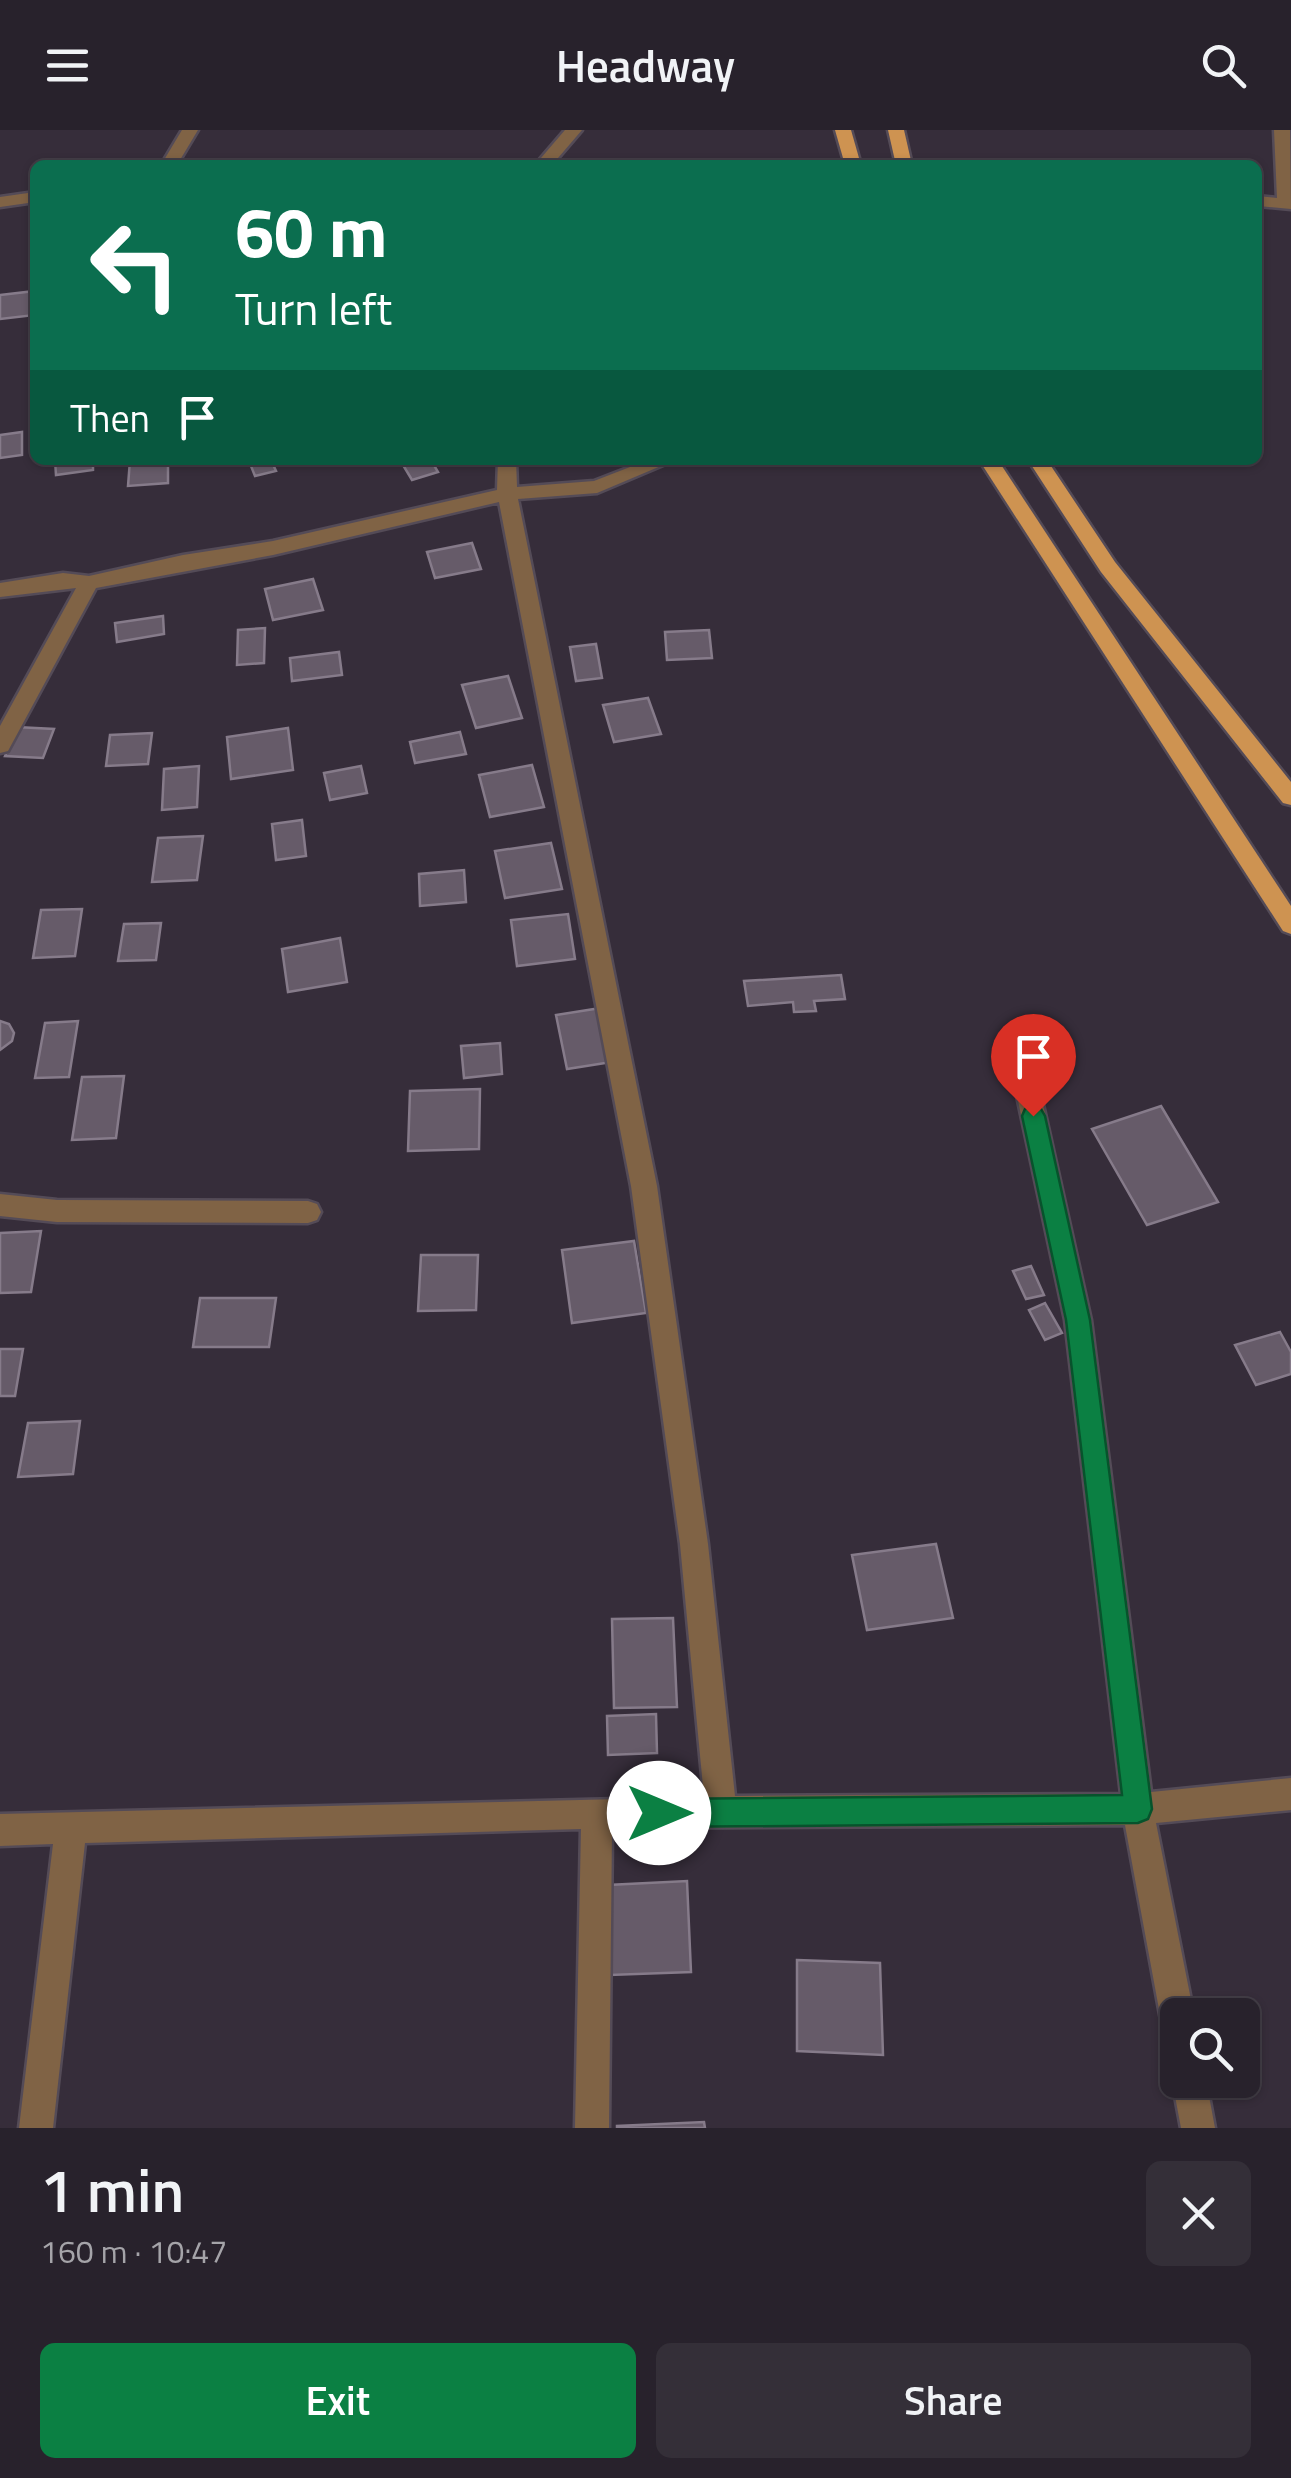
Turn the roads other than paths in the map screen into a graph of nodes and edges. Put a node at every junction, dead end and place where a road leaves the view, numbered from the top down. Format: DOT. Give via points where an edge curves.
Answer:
graph roads {
  1 [pos="190,130"];
  2 [pos="574,130"];
  3 [pos="843,130"];
  4 [pos="896,130"];
  5 [pos="1282,130"];
  6 [pos="171,160"];
  7 [pos="547,160"];
  8 [pos="852,160"];
  9 [pos="903,160"];
  10 [pos="30,198"];
  11 [pos="1262,201"];
  12 [pos="0,202"];
  13 [pos="1288,203"];
  14 [pos="507,465"];
  15 [pos="653,465"];
  16 [pos="991,465"];
  17 [pos="1040,465"];
  18 [pos="507,494"];
  19 [pos="89,583"];
  20 [pos="0,590"];
  21 [pos="0,745"];
  22 [pos="1291,798"];
  23 [pos="1291,925"];
  24 [pos="1026,1082"];
  25 [pos="0,1205"];
  26 [pos="308,1212"];
  27 [pos="1291,1794"];
  28 [pos="1138,1809"];
  29 [pos="722,1813"];
  30 [pos="596,1814"];
  31 [pos="71,1828"];
  32 [pos="0,1830"];
  33 [pos="1174,1998"];
  34 [pos="1192,2098"];
  35 [pos="36,2128"];
  36 [pos="592,2128"];
  37 [pos="1198,2128"];
  1 -- 6 [label="street"];
  2 -- 7 [label="street"];
  3 -- 8 [label="main road"];
  4 -- 9 [label="main road"];
  5 -- 13 [label="street"];
  10 -- 12 [label="street"];
  11 -- 13 [label="street"];
  14 -- 18 [label="street"];
  15 -- 18 [label="street" via="597,487"];
  16 -- 23 [label="main road"];
  17 -- 22 [label="main road" via="1108,567"];
  18 -- 19 [label="street"];
  18 -- 29 [label="street" via="644,1186 694,1544"];
  19 -- 20 [label="street" via="63,580"];
  19 -- 21 [label="street"];
  24 -- 28 [label="street" via="1078,1320"];
  25 -- 26 [label="street"];
  27 -- 28 [label="street"];
  28 -- 29 [label="street"];
  28 -- 33 [label="street"];
  29 -- 30 [label="street"];
  30 -- 31 [label="street"];
  30 -- 36 [label="street"];
  31 -- 32 [label="street"];
  31 -- 35 [label="street"];
  34 -- 37 [label="street"];
}
